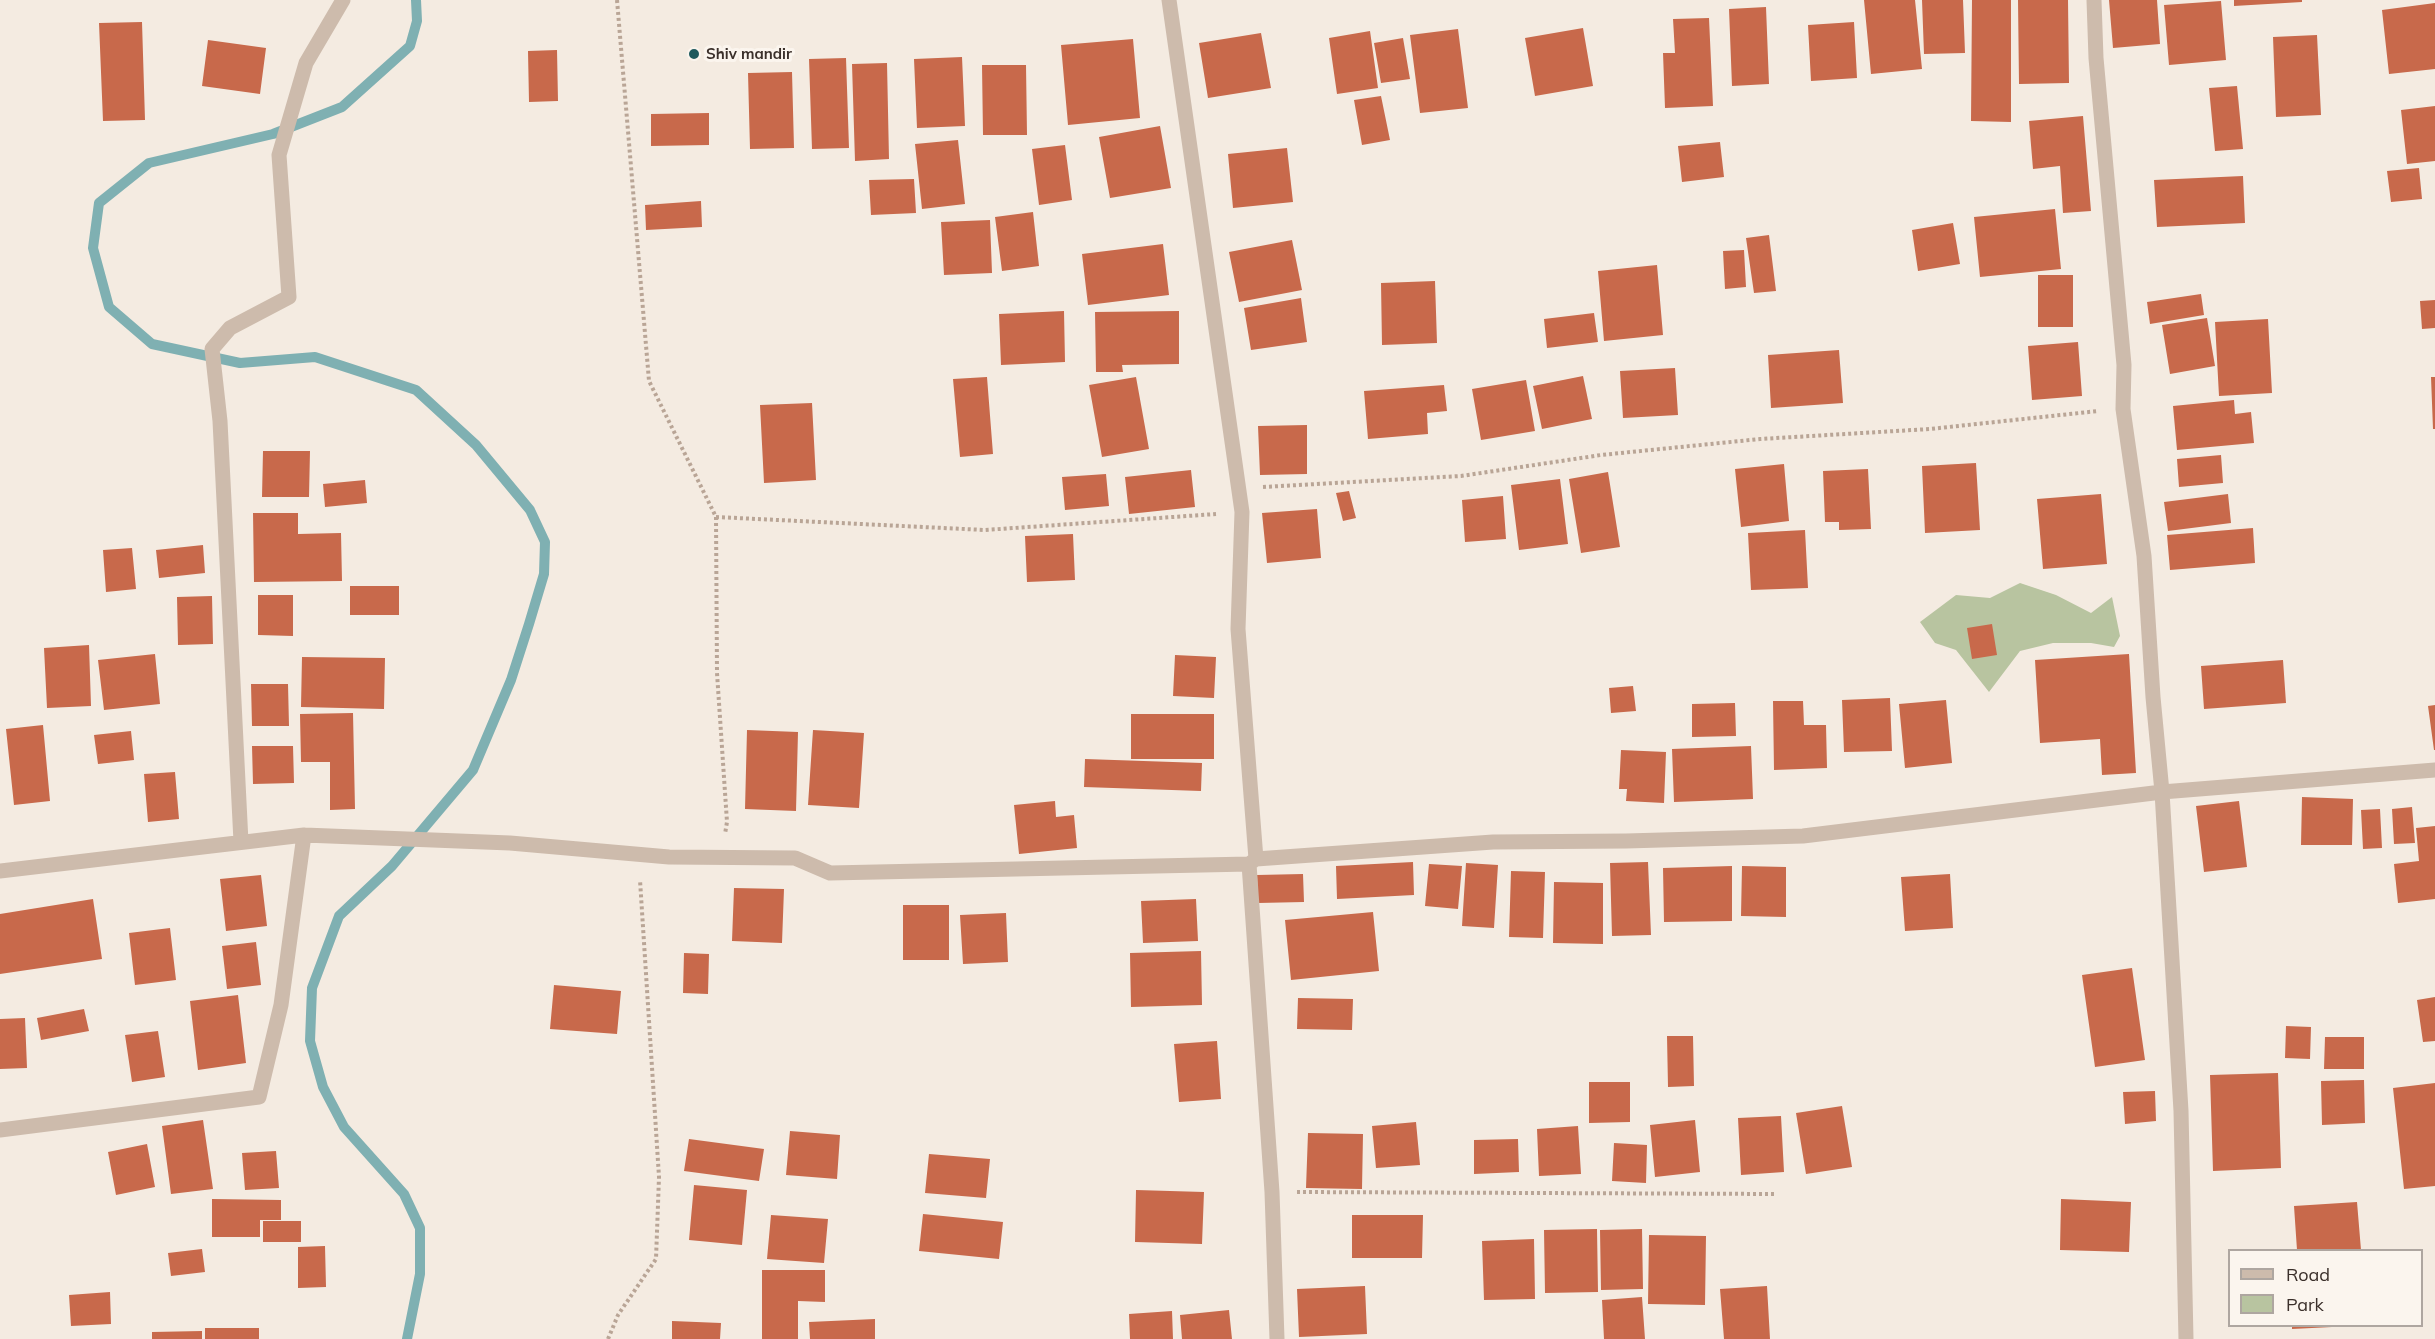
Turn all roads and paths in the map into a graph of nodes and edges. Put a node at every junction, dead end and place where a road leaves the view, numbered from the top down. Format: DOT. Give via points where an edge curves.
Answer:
graph roads {
  1 [pos="343,0"];
  2 [pos="617,0"];
  3 [pos="1169,0"];
  4 [pos="2094,0"];
  5 [pos="2123,409"];
  6 [pos="1237,488"];
  7 [pos="1242,512"];
  8 [pos="716,517"];
  9 [pos="2435,770"];
  10 [pos="2162,792"];
  11 [pos="304,835"];
  12 [pos="241,842"];
  13 [pos="723,844"];
  14 [pos="669,857"];
  15 [pos="1253,861"];
  16 [pos="0,871"];
  17 [pos="0,1130"];
  18 [pos="1272,1192"];
  19 [pos="1774,1194"];
  20 [pos="608,1339"];
  21 [pos="1277,1339"];
  22 [pos="2186,1339"];
  1 -- 12 [label="street" via="306,63 279,155 289,297 230,328 212,349 220,421"];
  2 -- 8 [label="path" via="649,381"];
  3 -- 6 [label="street"];
  4 -- 5 [label="street" via="2124,365"];
  5 -- 6 [label="path" via="1930,429 1726,442 1601,455 1461,476"];
  5 -- 10 [label="street" via="2144,556"];
  6 -- 7 [label="street"];
  7 -- 8 [label="path" via="985,530"];
  7 -- 15 [label="street" via="1238,629"];
  8 -- 13 [label="path" via="717,673 727,822"];
  9 -- 10 [label="street"];
  10 -- 15 [label="street" via="1803,836 1493,842"];
  10 -- 22 [label="street" via="2181,1111"];
  11 -- 12 [label="street"];
  11 -- 14 [label="street" via="510,843"];
  11 -- 17 [label="street" via="281,1005 259,1097"];
  12 -- 16 [label="street"];
  14 -- 15 [label="street" via="795,858 830,873"];
  14 -- 20 [label="path" via="640,880 659,1178 656,1259 618,1315"];
  15 -- 18 [label="street"];
  18 -- 19 [label="path"];
  18 -- 21 [label="street"];
}
